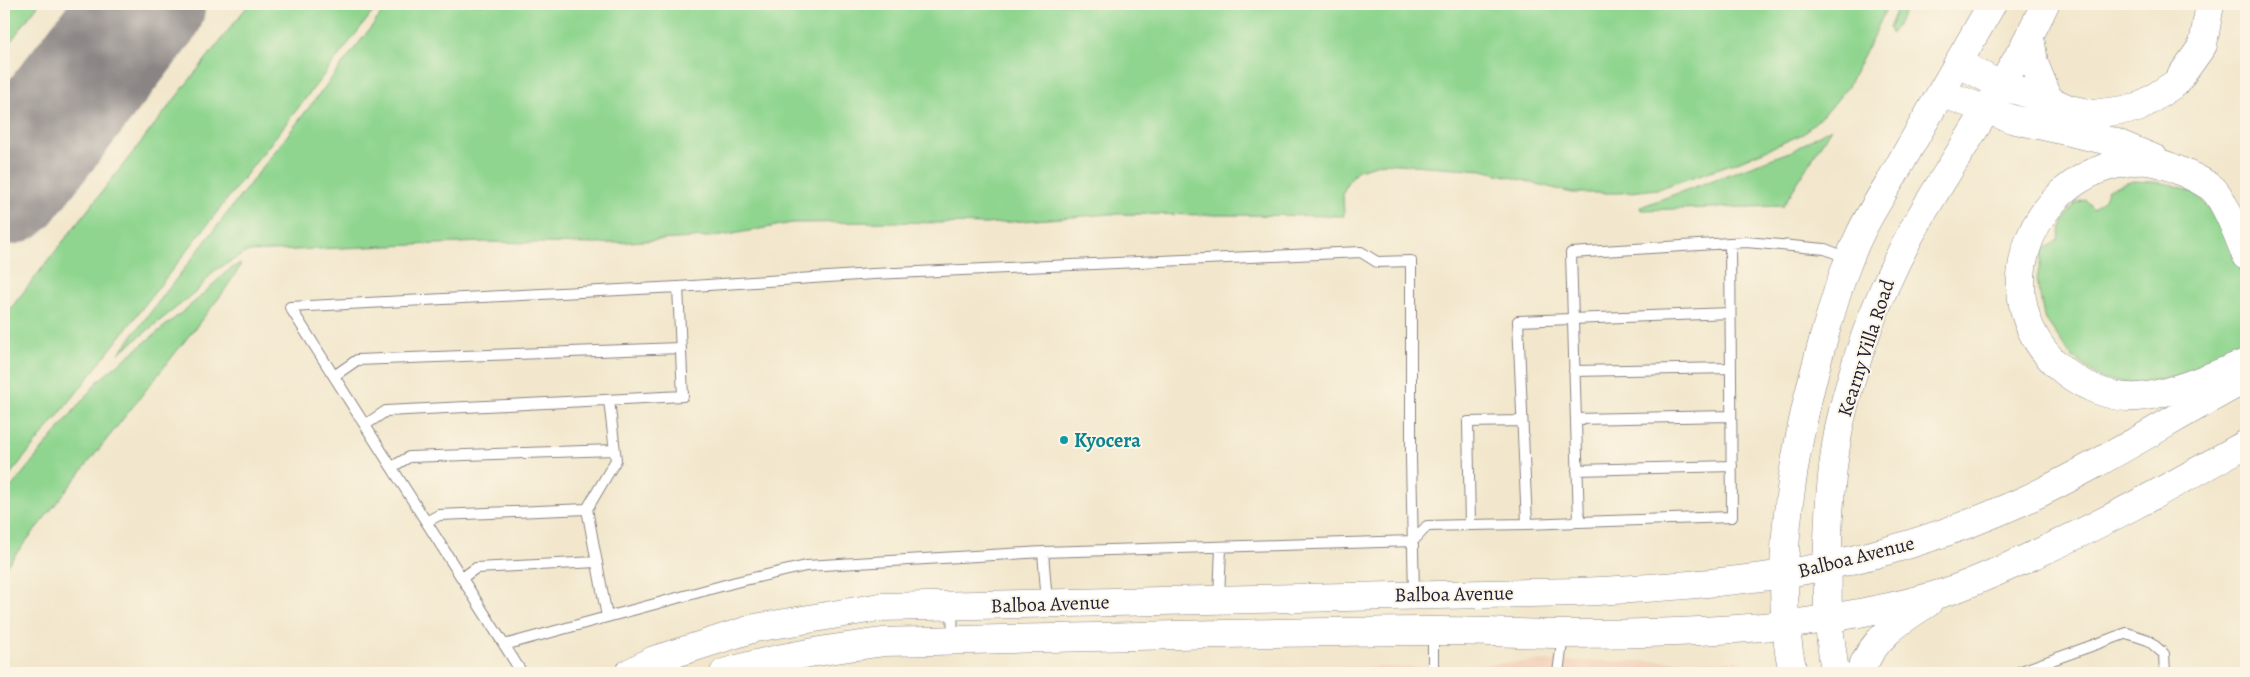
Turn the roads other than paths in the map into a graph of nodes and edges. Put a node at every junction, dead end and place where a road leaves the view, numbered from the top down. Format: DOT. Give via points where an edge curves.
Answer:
graph roads {
  1 [pos="1992,4"];
  2 [pos="2045,4"];
  3 [pos="2210,4"];
  4 [pos="2030,37"];
  5 [pos="1958,63"];
  6 [pos="2002,86"];
  7 [pos="1941,93"];
  8 [pos="2049,100"];
  9 [pos="1988,108"];
  10 [pos="2160,162"];
  11 [pos="1730,243"];
  12 [pos="2246,256"];
  13 [pos="1849,258"];
  14 [pos="678,287"];
  15 [pos="1730,313"];
  16 [pos="1573,318"];
  17 [pos="680,348"];
  18 [pos="2246,363"];
  19 [pos="1731,368"];
  20 [pos="1574,371"];
  21 [pos="334,376"];
  22 [pos="2246,379"];
  23 [pos="2211,386"];
  24 [pos="609,400"];
  25 [pos="1731,416"];
  26 [pos="1576,419"];
  27 [pos="1522,421"];
  28 [pos="365,425"];
  29 [pos="2246,444"];
  30 [pos="614,450"];
  31 [pos="1732,466"];
  32 [pos="392,468"];
  33 [pos="1577,470"];
  34 [pos="587,509"];
  35 [pos="426,522"];
  36 [pos="1579,522"];
  37 [pos="1527,524"];
  38 [pos="1470,525"];
  39 [pos="1413,541"];
  40 [pos="1221,547"];
  41 [pos="1043,552"];
  42 [pos="597,562"];
  43 [pos="1827,567"];
  44 [pos="1784,574"];
  45 [pos="462,578"];
  46 [pos="1549,592"];
  47 [pos="1945,592"];
  48 [pos="1414,594"];
  49 [pos="1219,599"];
  50 [pos="1047,605"];
  51 [pos="952,606"];
  52 [pos="606,617"];
  53 [pos="1828,619"];
  54 [pos="1786,624"];
  55 [pos="1433,630"];
  56 [pos="1564,634"];
  57 [pos="953,641"];
  58 [pos="504,645"];
  59 [pos="522,673"];
  60 [pos="629,673"];
  61 [pos="724,673"];
  62 [pos="1433,673"];
  63 [pos="1558,673"];
  64 [pos="1793,673"];
  65 [pos="1835,673"];
  66 [pos="1860,673"];
  67 [pos="2016,673"];
  68 [pos="2165,673"];
  1 -- 5 [label="main road, Kearny Villa Road"];
  2 -- 4 [label="main road, Kearny Villa Road"];
  3 -- 8 [label="main road" via="2203,45 2176,83 2138,108 2093,114 2069,109"];
  4 -- 6 [label="main road, Kearny Villa Road"];
  4 -- 8 [label="main road" via="2034,63"];
  5 -- 6 [label="main road"];
  5 -- 7 [label="main road, Kearny Villa Road"];
  6 -- 8 [label="main road"];
  6 -- 9 [label="main road, Kearny Villa Road"];
  7 -- 9 [label="main road"];
  7 -- 13 [label="main road, Kearny Villa Road"];
  9 -- 10 [label="main road" via="2012,119 2114,142"];
  9 -- 43 [label="main road, Kearny Villa Road" via="1918,220 1872,318 1840,423 1831,489"];
  10 -- 12 [label="main road" via="2197,178 2214,190 2235,227"];
  10 -- 23 [label="main road" via="2135,161 2095,171 2071,184 2052,200 2026,247 2022,269 2024,303 2034,335 2045,352 2067,374 2092,388 2136,397"];
  11 -- 13 [label="lane" via="1825,249"];
  11 -- 15 [label="lane"];
  11 -- 16 [label="lane" via="1571,253"];
  13 -- 44 [label="main road, Kearny Villa Road" via="1831,311 1803,422 1788,517"];
  14 -- 17 [label="lane"];
  14 -- 21 [label="lane" via="290,306"];
  14 -- 39 [label="lane" via="882,274 1362,252 1377,262 1411,261"];
  15 -- 16 [label="lane"];
  15 -- 19 [label="lane"];
  16 -- 20 [label="lane"];
  16 -- 27 [label="lane" via="1518,320"];
  17 -- 21 [label="lane" via="357,360"];
  17 -- 24 [label="lane" via="683,396"];
  18 -- 23 [label="main road"];
  19 -- 20 [label="lane"];
  19 -- 25 [label="lane"];
  20 -- 26 [label="lane"];
  21 -- 28 [label="lane"];
  22 -- 23 [label="main road, Balboa Avenue"];
  23 -- 43 [label="main road, Balboa Avenue" via="2085,469 2023,501 1910,545"];
  24 -- 28 [label="lane" via="386,411"];
  24 -- 30 [label="lane"];
  25 -- 26 [label="lane"];
  25 -- 31 [label="lane"];
  26 -- 33 [label="lane"];
  27 -- 37 [label="lane"];
  27 -- 38 [label="lane" via="1468,422"];
  28 -- 32 [label="lane"];
  29 -- 47 [label="main road, Balboa Avenue" via="2092,529"];
  30 -- 32 [label="lane" via="409,457"];
  30 -- 34 [label="lane" via="616,460"];
  31 -- 33 [label="lane"];
  31 -- 36 [label="lane" via="1732,517"];
  32 -- 35 [label="lane"];
  33 -- 36 [label="lane"];
  34 -- 35 [label="lane" via="439,515"];
  34 -- 42 [label="lane"];
  35 -- 45 [label="lane"];
  36 -- 37 [label="lane"];
  37 -- 38 [label="lane"];
  38 -- 39 [label="lane" via="1427,526"];
  39 -- 40 [label="lane"];
  39 -- 48 [label="lane"];
  40 -- 41 [label="lane"];
  40 -- 49 [label="lane"];
  41 -- 50 [label="lane"];
  41 -- 52 [label="lane" via="806,566"];
  42 -- 45 [label="lane" via="476,568"];
  42 -- 52 [label="lane"];
  43 -- 44 [label="main road, Balboa Avenue"];
  43 -- 53 [label="main road, Kearny Villa Road"];
  44 -- 46 [label="main road, Balboa Avenue" via="1661,588"];
  44 -- 54 [label="main road, Kearny Villa Road"];
  45 -- 58 [label="lane"];
  46 -- 48 [label="main road, Balboa Avenue"];
  46 -- 55 [label="main road" via="1441,616"];
  47 -- 53 [label="main road, Balboa Avenue"];
  47 -- 66 [label="main road" via="1884,634 1870,651"];
  48 -- 49 [label="main road, Balboa Avenue"];
  49 -- 50 [label="main road, Balboa Avenue"];
  50 -- 51 [label="main road, Balboa Avenue"];
  51 -- 57 [label="lane"];
  51 -- 60 [label="main road, Balboa Avenue" via="880,607 755,628 654,660"];
  52 -- 58 [label="lane"];
  53 -- 54 [label="main road, Balboa Avenue"];
  53 -- 65 [label="main road, Kearny Villa Road"];
  54 -- 56 [label="main road, Balboa Avenue"];
  54 -- 64 [label="main road, Kearny Villa Road"];
  55 -- 56 [label="main road, Balboa Avenue"];
  55 -- 57 [label="main road, Balboa Avenue"];
  55 -- 62 [label="lane"];
  56 -- 63 [label="lane"];
  57 -- 61 [label="main road, Balboa Avenue" via="884,642 821,650 758,662"];
  58 -- 59 [label="lane"];
  67 -- 68 [label="lane" via="2127,633 2148,640 2164,654"];
}
